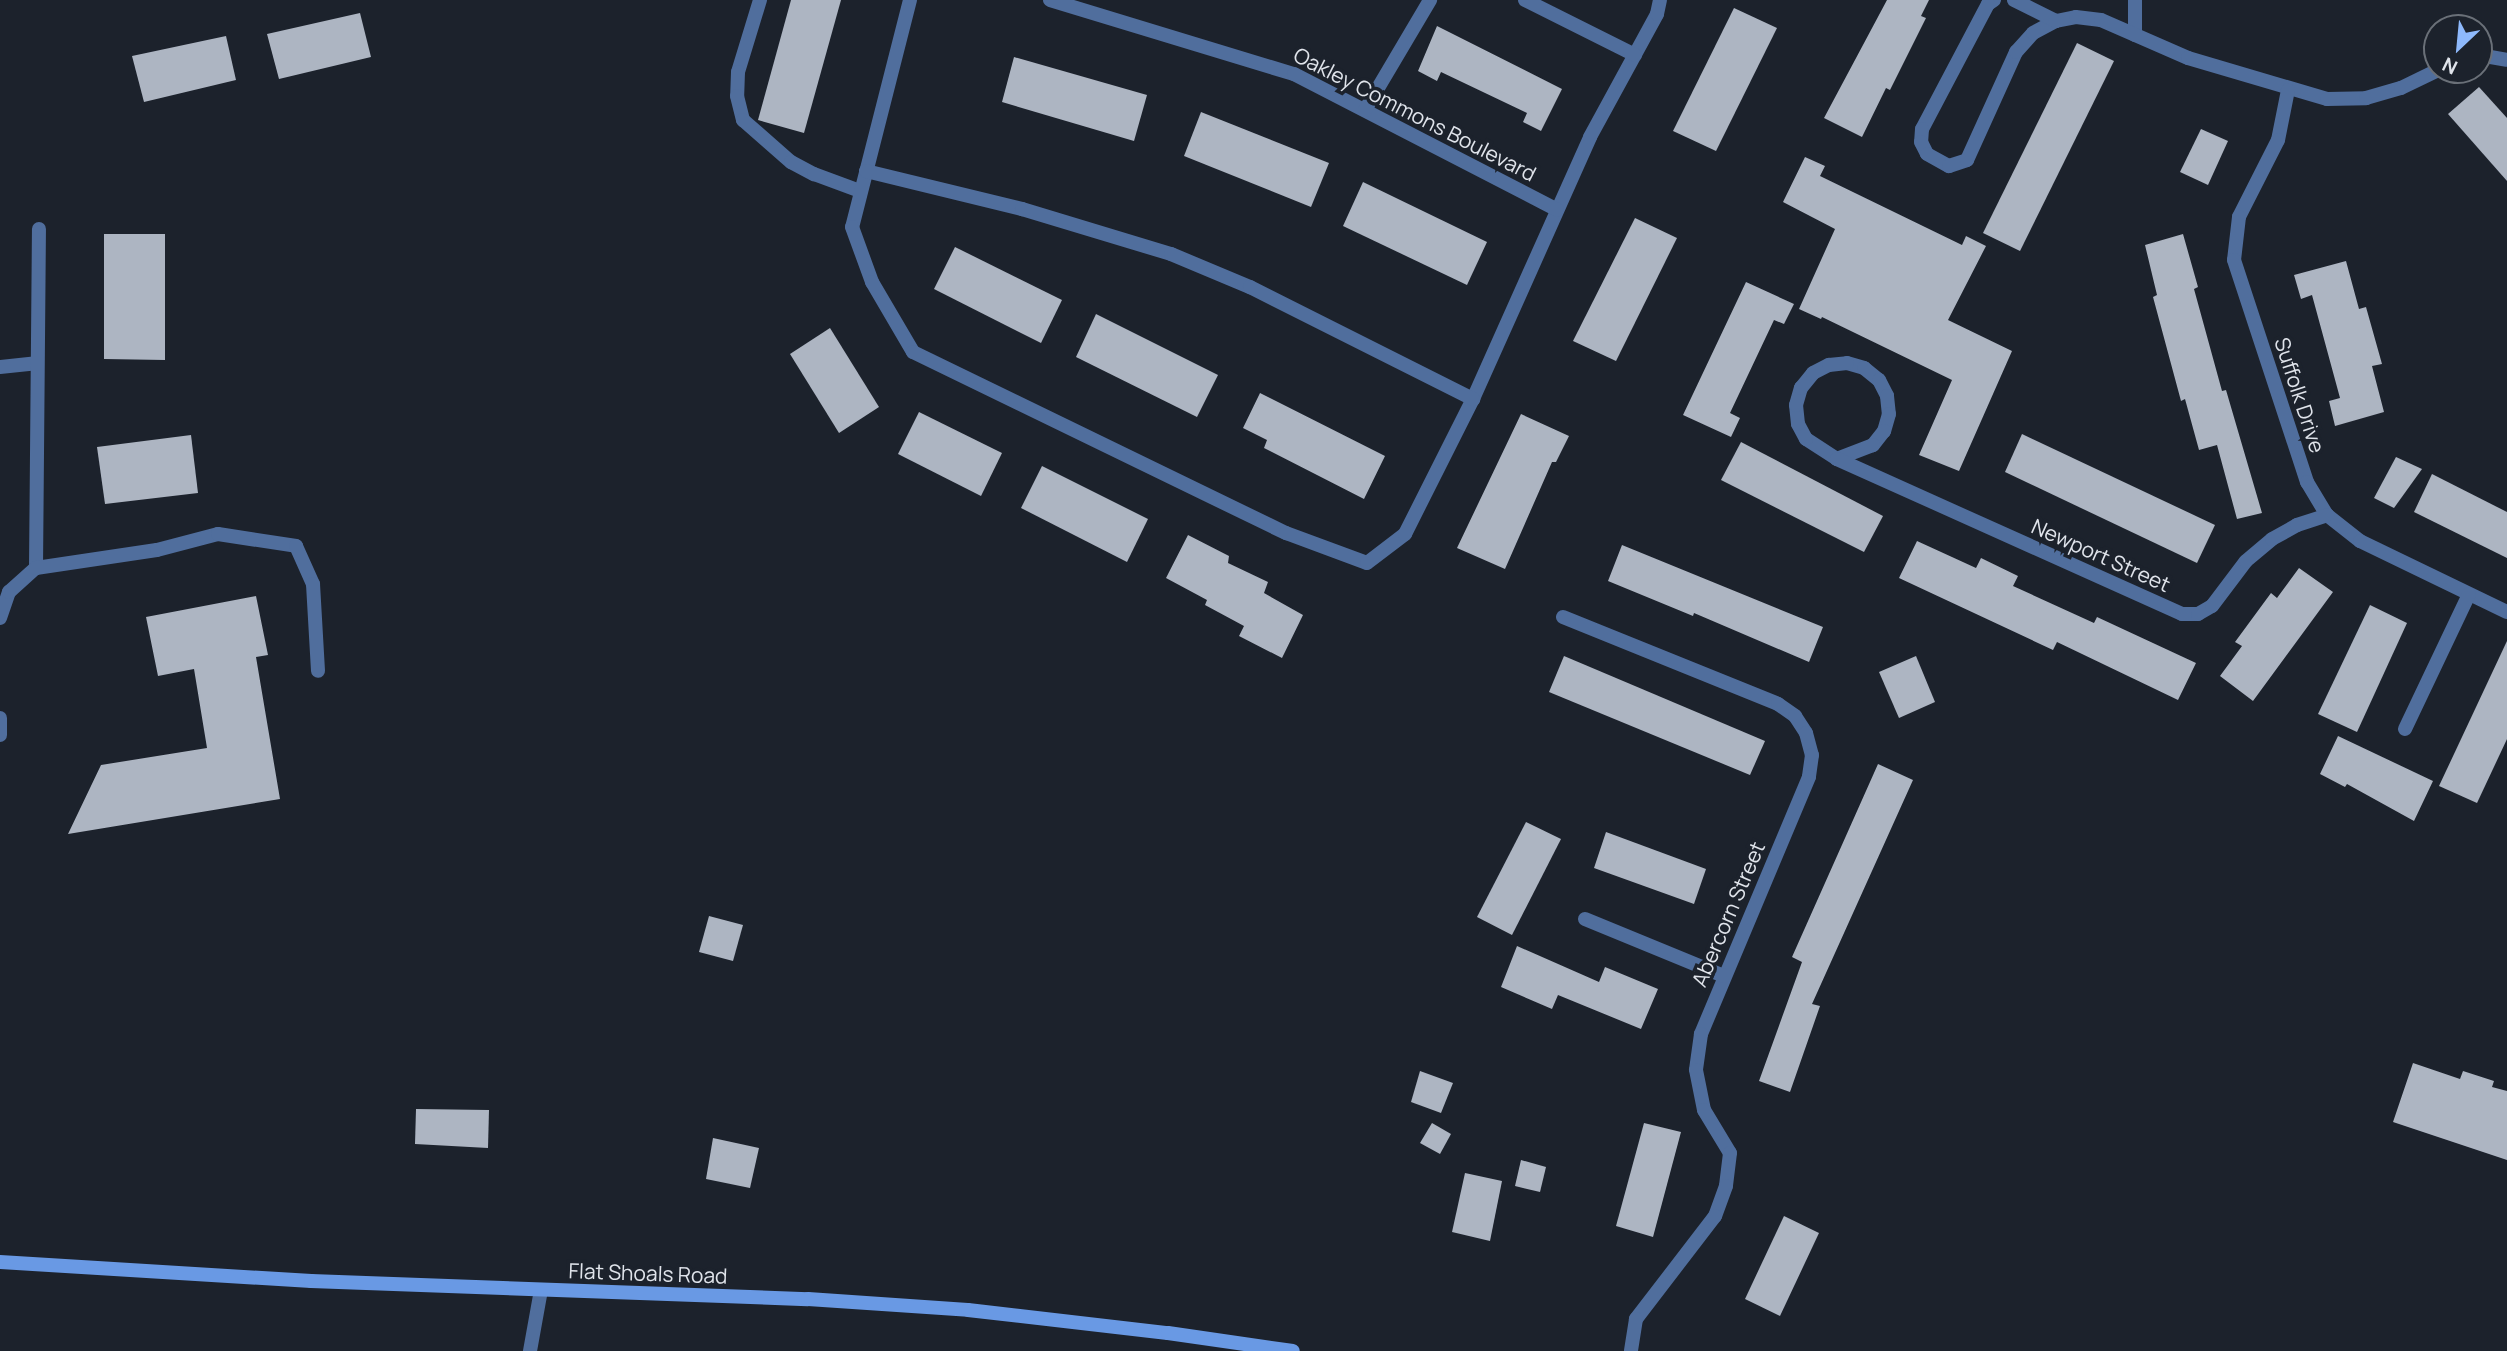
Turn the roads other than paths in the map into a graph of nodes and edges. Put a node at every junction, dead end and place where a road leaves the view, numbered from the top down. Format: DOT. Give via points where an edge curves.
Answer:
graph roads {
  1 [pos="760,0"];
  2 [pos="910,0"];
  3 [pos="1050,0"];
  4 [pos="1430,0"];
  5 [pos="1525,0"];
  6 [pos="1660,0"];
  7 [pos="1994,0"];
  8 [pos="2014,0"];
  9 [pos="2135,0"];
  10 [pos="2056,21"];
  11 [pos="2135,35"];
  12 [pos="1635,55"];
  13 [pos="2423,77"];
  14 [pos="2288,90"];
  15 [pos="1365,110"];
  16 [pos="866,172"];
  17 [pos="860,191"];
  18 [pos="1558,210"];
  19 [pos="39,229"];
  20 [pos="36,363"];
  21 [pos="0,367"];
  22 [pos="1474,399"];
  23 [pos="1838,459"];
  24 [pos="2327,515"];
  25 [pos="36,568"];
  26 [pos="2469,594"];
  27 [pos="2507,612"];
  28 [pos="1563,617"];
  29 [pos="0,618"];
  30 [pos="318,671"];
  31 [pos="0,718"];
  32 [pos="2405,729"];
  33 [pos="0,735"];
  34 [pos="1585,919"];
  35 [pos="1724,976"];
  36 [pos="0,1262"];
  37 [pos="541,1290"];
  38 [pos="530,1351"];
  39 [pos="1293,1351"];
  40 [pos="1632,1351"];
  1 -- 17 [label="street" via="738,72 743,120 791,162"];
  2 -- 16 [label="street"];
  3 -- 15 [label="street, Oakley Commons Boulevard" via="1294,74"];
  4 -- 15 [label="street"];
  5 -- 12 [label="street"];
  6 -- 12 [label="street"];
  7 -- 10 [label="street" via="1922,130 1927,154 1949,166 1968,160 2016,52 2034,33"];
  8 -- 10 [label="street"];
  9 -- 11 [label="street"];
  10 -- 11 [label="street" via="2076,17 2101,20"];
  11 -- 14 [label="street"];
  12 -- 18 [label="street" via="1590,137"];
  13 -- 14 [label="street" via="2366,98 2327,99"];
  14 -- 24 [label="street, Suffolk Drive" via="2278,140 2239,217 2234,260 2307,482"];
  15 -- 18 [label="street, Oakley Commons Boulevard"];
  16 -- 17 [label="street"];
  16 -- 22 [label="street" via="1022,209 1171,254 1250,287"];
  17 -- 22 [label="street" via="852,227 872,282 913,352 1286,533 1367,563 1405,534"];
  18 -- 22 [label="street"];
  19 -- 20 [label="street"];
  20 -- 21 [label="street"];
  20 -- 25 [label="street" via="40,404"];
  23 -- 23 [label="street" via="1873,445 1884,432 1889,414 1879,380 1864,368 1847,363 1813,373 1801,388 1796,405 1806,439"];
  23 -- 24 [label="street, Newport Street" via="2182,614 2198,614 2211,606 2246,561 2272,539"];
  24 -- 26 [label="street, Suffolk Drive" via="2360,541"];
  25 -- 29 [label="street" via="9,592"];
  25 -- 30 [label="street" via="157,550 218,534 296,546 313,583"];
  26 -- 27 [label="street, Suffolk Drive"];
  26 -- 32 [label="street"];
  28 -- 35 [label="street, Abercorn Street" via="1778,704 1795,716 1806,733 1812,755 1809,777"];
  31 -- 33 [label="street"];
  34 -- 35 [label="street"];
  35 -- 40 [label="street, Abercorn Street" via="1701,1034 1696,1070 1704,1110 1730,1153 1726,1186 1715,1216 1636,1319"];
  36 -- 37 [label="street, Flat Shoals Road"];
  37 -- 38 [label="street"];
  37 -- 39 [label="street, Flat Shoals Road" via="808,1299 968,1310"];
}
